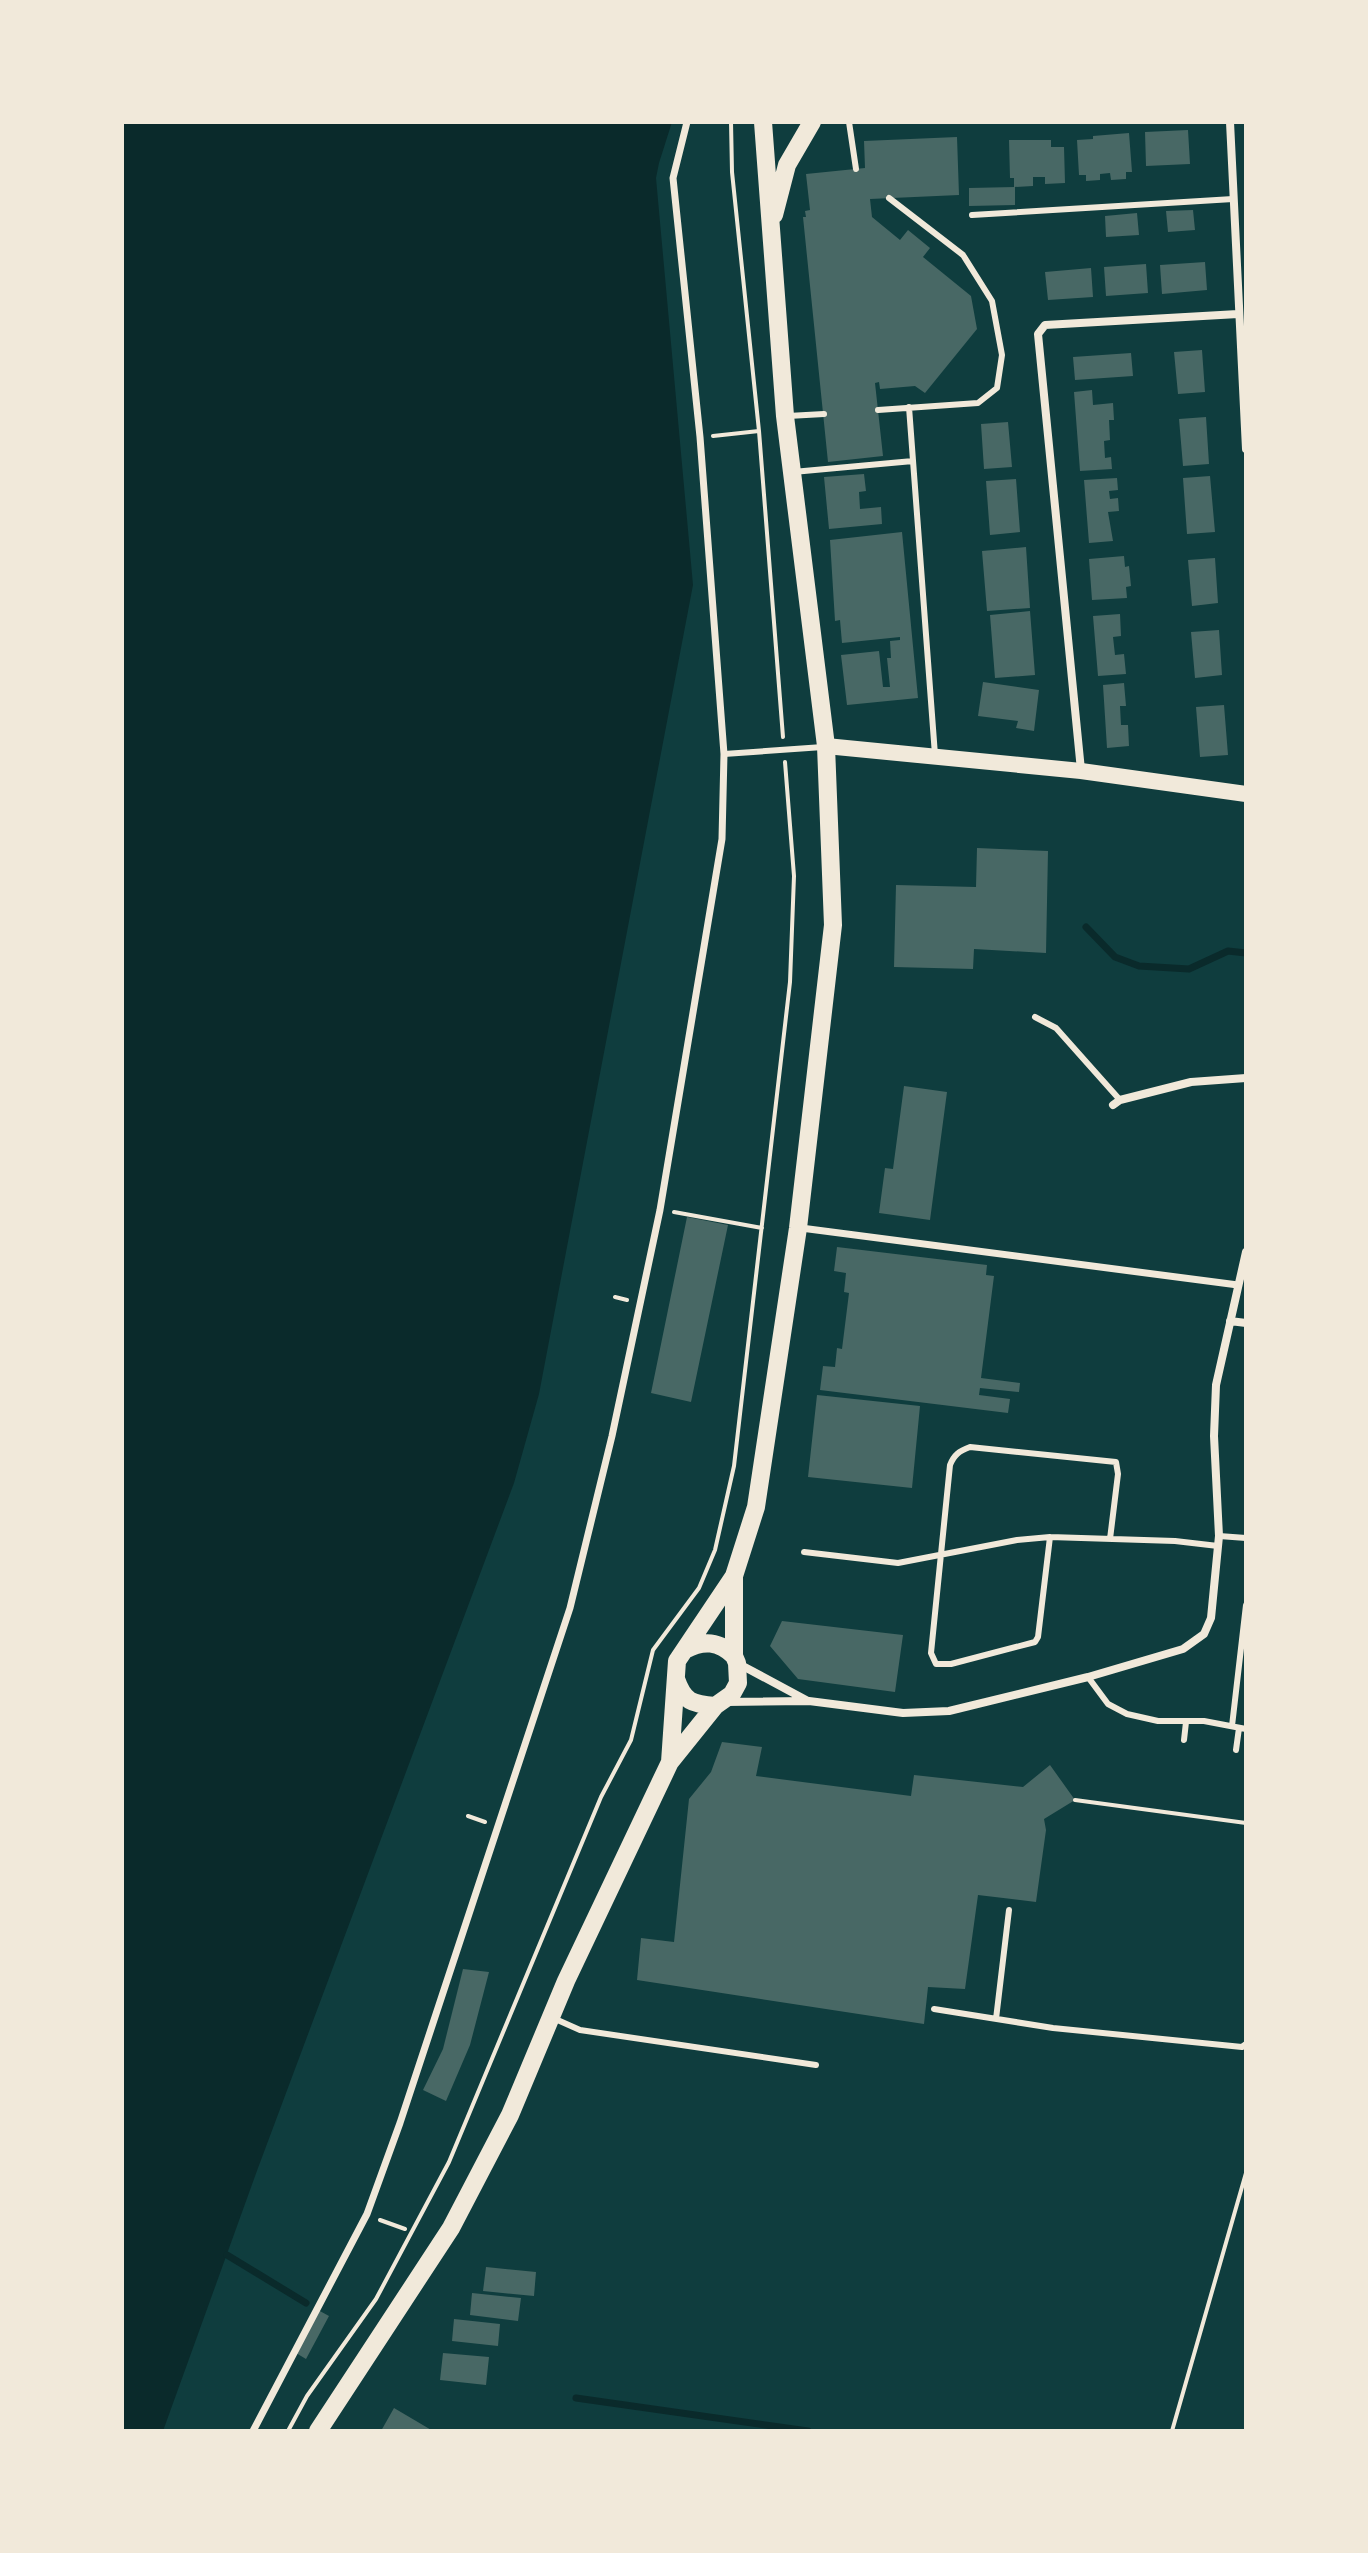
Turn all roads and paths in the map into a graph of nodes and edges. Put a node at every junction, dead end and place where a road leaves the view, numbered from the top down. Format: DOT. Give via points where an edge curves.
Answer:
graph roads {
  1 [pos="687,122"];
  2 [pos="731,122"];
  3 [pos="763,122"];
  4 [pos="811,122"];
  5 [pos="849,122"];
  6 [pos="1230,122"];
  7 [pos="856,169"];
  8 [pos="889,198"];
  9 [pos="1233,199"];
  10 [pos="972,215"];
  11 [pos="770,230"];
  12 [pos="1238,314"];
  13 [pos="909,407"];
  14 [pos="878,410"];
  15 [pos="824,414"];
  16 [pos="785,416"];
  17 [pos="759,431"];
  18 [pos="700,437"];
  19 [pos="1246,449"];
  20 [pos="913,461"];
  21 [pos="793,472"];
  22 [pos="826,746"];
  23 [pos="784,750"];
  24 [pos="724,754"];
  25 [pos="935,755"];
  26 [pos="1081,771"];
  27 [pos="1246,794"];
  28 [pos="1035,1017"];
  29 [pos="1246,1078"];
  30 [pos="1117,1103"];
  31 [pos="660,1210"];
  32 [pos="762,1228"];
  33 [pos="798,1228"];
  34 [pos="1246,1252"];
  35 [pos="1238,1285"];
  36 [pos="1230,1321"];
  37 [pos="1246,1323"];
  38 [pos="1050,1537"];
  39 [pos="1246,1538"];
  40 [pos="1110,1539"];
  41 [pos="1218,1541"];
  42 [pos="804,1552"];
  43 [pos="941,1555"];
  44 [pos="734,1576"];
  45 [pos="1246,1605"];
  46 [pos="685,1650"];
  47 [pos="735,1660"];
  48 [pos="674,1676"];
  49 [pos="1088,1677"];
  50 [pos="809,1701"];
  51 [pos="719,1704"];
  52 [pos="1186,1722"];
  53 [pos="1239,1727"];
  54 [pos="1184,1740"];
  55 [pos="1236,1750"];
  56 [pos="670,1762"];
  57 [pos="1075,1800"];
  58 [pos="1246,1823"];
  59 [pos="1009,1910"];
  60 [pos="934,2009"];
  61 [pos="551,2017"];
  62 [pos="996,2019"];
  63 [pos="1246,2044"];
  64 [pos="816,2065"];
  65 [pos="1246,2173"];
  66 [pos="383,2222"];
  67 [pos="405,2229"];
  68 [pos="253,2431"];
  69 [pos="288,2431"];
  70 [pos="318,2431"];
  71 [pos="1172,2431"];
  1 -- 18 [label="street" via="673,178"];
  2 -- 17 [label="path"];
  3 -- 11 [label="main road"];
  4 -- 11 [label="main road" via="787,165"];
  5 -- 7 [label="lane"];
  6 -- 9 [label="street"];
  8 -- 13 [label="lane" via="963,255 992,301 1002,355 997,388 978,403"];
  9 -- 10 [label="lane"];
  9 -- 12 [label="street"];
  11 -- 16 [label="main road"];
  12 -- 19 [label="street"];
  12 -- 26 [label="street" via="1045,325 1038,334"];
  13 -- 14 [label="lane"];
  13 -- 20 [label="lane"];
  15 -- 16 [label="lane"];
  16 -- 21 [label="main road"];
  17 -- 18 [label="path"];
  17 -- 23 [label="path"];
  18 -- 24 [label="street"];
  20 -- 21 [label="lane"];
  20 -- 25 [label="lane"];
  21 -- 22 [label="main road"];
  22 -- 23 [label="lane"];
  22 -- 25 [label="main road"];
  22 -- 33 [label="main road" via="833,925"];
  23 -- 24 [label="lane"];
  23 -- 32 [label="path" via="794,876 790,982"];
  24 -- 31 [label="street" via="722,839"];
  25 -- 26 [label="main road"];
  26 -- 27 [label="main road"];
  28 -- 30 [label="lane" via="1056,1028"];
  29 -- 30 [label="street" via="1191,1082"];
  31 -- 32 [label="path"];
  31 -- 68 [label="street" via="570,1608 400,2123 367,2214"];
  32 -- 69 [label="path" via="734,1466 715,1550 699,1588 653,1650 631,1740 601,1797 449,2162 376,2299"];
  33 -- 35 [label="street"];
  33 -- 44 [label="main road" via="756,1507"];
  34 -- 35 [label="street"];
  35 -- 36 [label="street"];
  36 -- 37 [label="street"];
  36 -- 41 [label="street" via="1216,1385"];
  38 -- 40 [label="lane"];
  38 -- 43 [label="lane"];
  38 -- 43 [label="lane" via="1035,1642 945,1665 936,1664 931,1653"];
  39 -- 41 [label="lane"];
  40 -- 41 [label="lane"];
  40 -- 43 [label="lane" via="1116,1462 970,1447 954,1456 950,1465"];
  41 -- 49 [label="street" via="1211,1618 1204,1634 1183,1649"];
  42 -- 43 [label="lane" via="898,1563"];
  44 -- 46 [label="main road"];
  44 -- 47 [label="main road"];
  45 -- 53 [label="lane"];
  46 -- 47 [label="main road" via="712,1642"];
  46 -- 48 [label="main road"];
  47 -- 50 [label="street"];
  47 -- 51 [label="main road" via="738,1683"];
  48 -- 51 [label="main road" via="682,1694 696,1705"];
  48 -- 56 [label="main road"];
  49 -- 50 [label="street" via="949,1711 903,1713"];
  49 -- 52 [label="lane" via="1108,1704 1127,1714"];
  50 -- 51 [label="street"];
  51 -- 56 [label="main road"];
  52 -- 53 [label="lane"];
  52 -- 54 [label="lane"];
  53 -- 55 [label="lane"];
  56 -- 61 [label="main road"];
  57 -- 58 [label="path"];
  59 -- 62 [label="lane"];
  60 -- 62 [label="lane"];
  61 -- 64 [label="lane" via="580,2030"];
  61 -- 70 [label="main road" via="510,2115 451,2228"];
  62 -- 63 [label="lane"];
  65 -- 71 [label="path"];
  66 -- 67 [label="path"];
}
